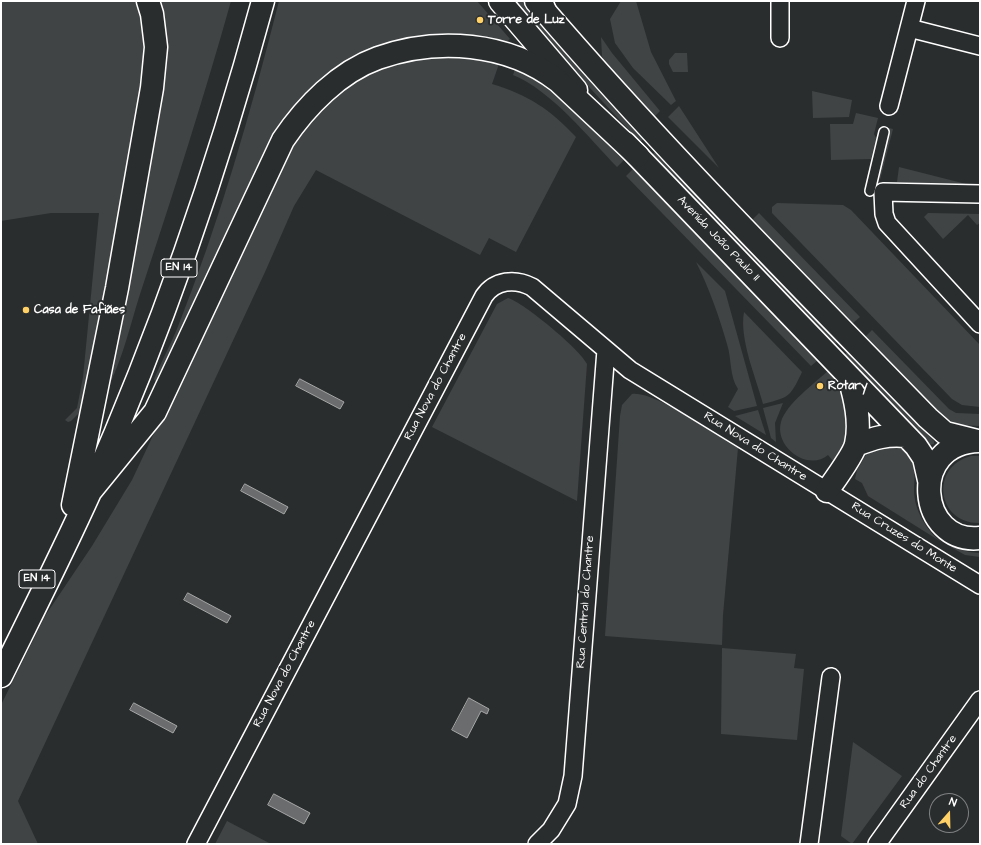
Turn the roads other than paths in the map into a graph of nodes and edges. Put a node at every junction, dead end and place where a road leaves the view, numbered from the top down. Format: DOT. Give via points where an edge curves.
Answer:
graph roads {
  1 [pos="148,1"];
  2 [pos="252,1"];
  3 [pos="263,1"];
  4 [pos="500,1"];
  5 [pos="780,1"];
  6 [pos="916,1"];
  7 [pos="541,4"];
  8 [pos="909,28"];
  9 [pos="780,38"];
  10 [pos="980,46"];
  11 [pos="889,106"];
  12 [pos="884,132"];
  13 [pos="638,156"];
  14 [pos="876,191"];
  15 [pos="980,194"];
  16 [pos="980,324"];
  17 [pos="606,350"];
  18 [pos="849,375"];
  19 [pos="906,436"];
  20 [pos="979,441"];
  21 [pos="856,445"];
  22 [pos="929,480"];
  23 [pos="827,491"];
  24 [pos="81,499"];
  25 [pos="980,538"];
  26 [pos="980,585"];
  27 [pos="1,652"];
  28 [pos="1,676"];
  29 [pos="831,676"];
  30 [pos="980,700"];
  31 [pos="196,844"];
  32 [pos="537,844"];
  33 [pos="809,844"];
  34 [pos="877,844"];
  1 -- 24 [label="main road" via="156,47 152,88"];
  2 -- 24 [label="main road, EN 14" via="208,149 160,292"];
  3 -- 24 [label="main road, EN 14" via="217,156 177,275 143,364"];
  4 -- 13 [label="main road, Avenida João Paulo II"];
  5 -- 9 [label="street"];
  6 -- 8 [label="street"];
  7 -- 20 [label="main road, Avenida João Paulo II" via="595,70 928,418 945,433"];
  8 -- 10 [label="street"];
  8 -- 11 [label="street"];
  12 -- 14 [label="lane"];
  13 -- 18 [label="main road, Avenida João Paulo II"];
  13 -- 24 [label="main road" via="558,81 544,70 512,56 470,47 426,46 378,58 351,72 310,105 283,140 155,412"];
  14 -- 15 [label="street"];
  14 -- 16 [label="street" via="887,223"];
  17 -- 23 [label="street, Rua Nova do Chantre" via="648,382"];
  17 -- 31 [label="street, Rua Nova do Chantre" via="532,287 516,281 504,282 486,293"];
  17 -- 32 [label="street, Rua Central do Chantre" via="573,776 567,804 551,830"];
  18 -- 19 [label="main road, Avenida João Paulo II"];
  18 -- 21 [label="main road" via="857,415"];
  19 -- 21 [label="main road" via="891,434"];
  19 -- 22 [label="main road, Avenida João Paulo II" via="924,458"];
  20 -- 22 [label="main road, Avenida João Paulo II" via="961,444 946,452 935,464"];
  21 -- 23 [label="main road"];
  22 -- 25 [label="main road, Avenida João Paulo II" via="933,513 944,526 958,535"];
  23 -- 26 [label="street, Rua Cruzes do Monte"];
  24 -- 27 [label="main road, EN 14"];
  24 -- 28 [label="main road, EN 14"];
  29 -- 33 [label="street"];
  30 -- 34 [label="street, Rua do Chantre"];
}
